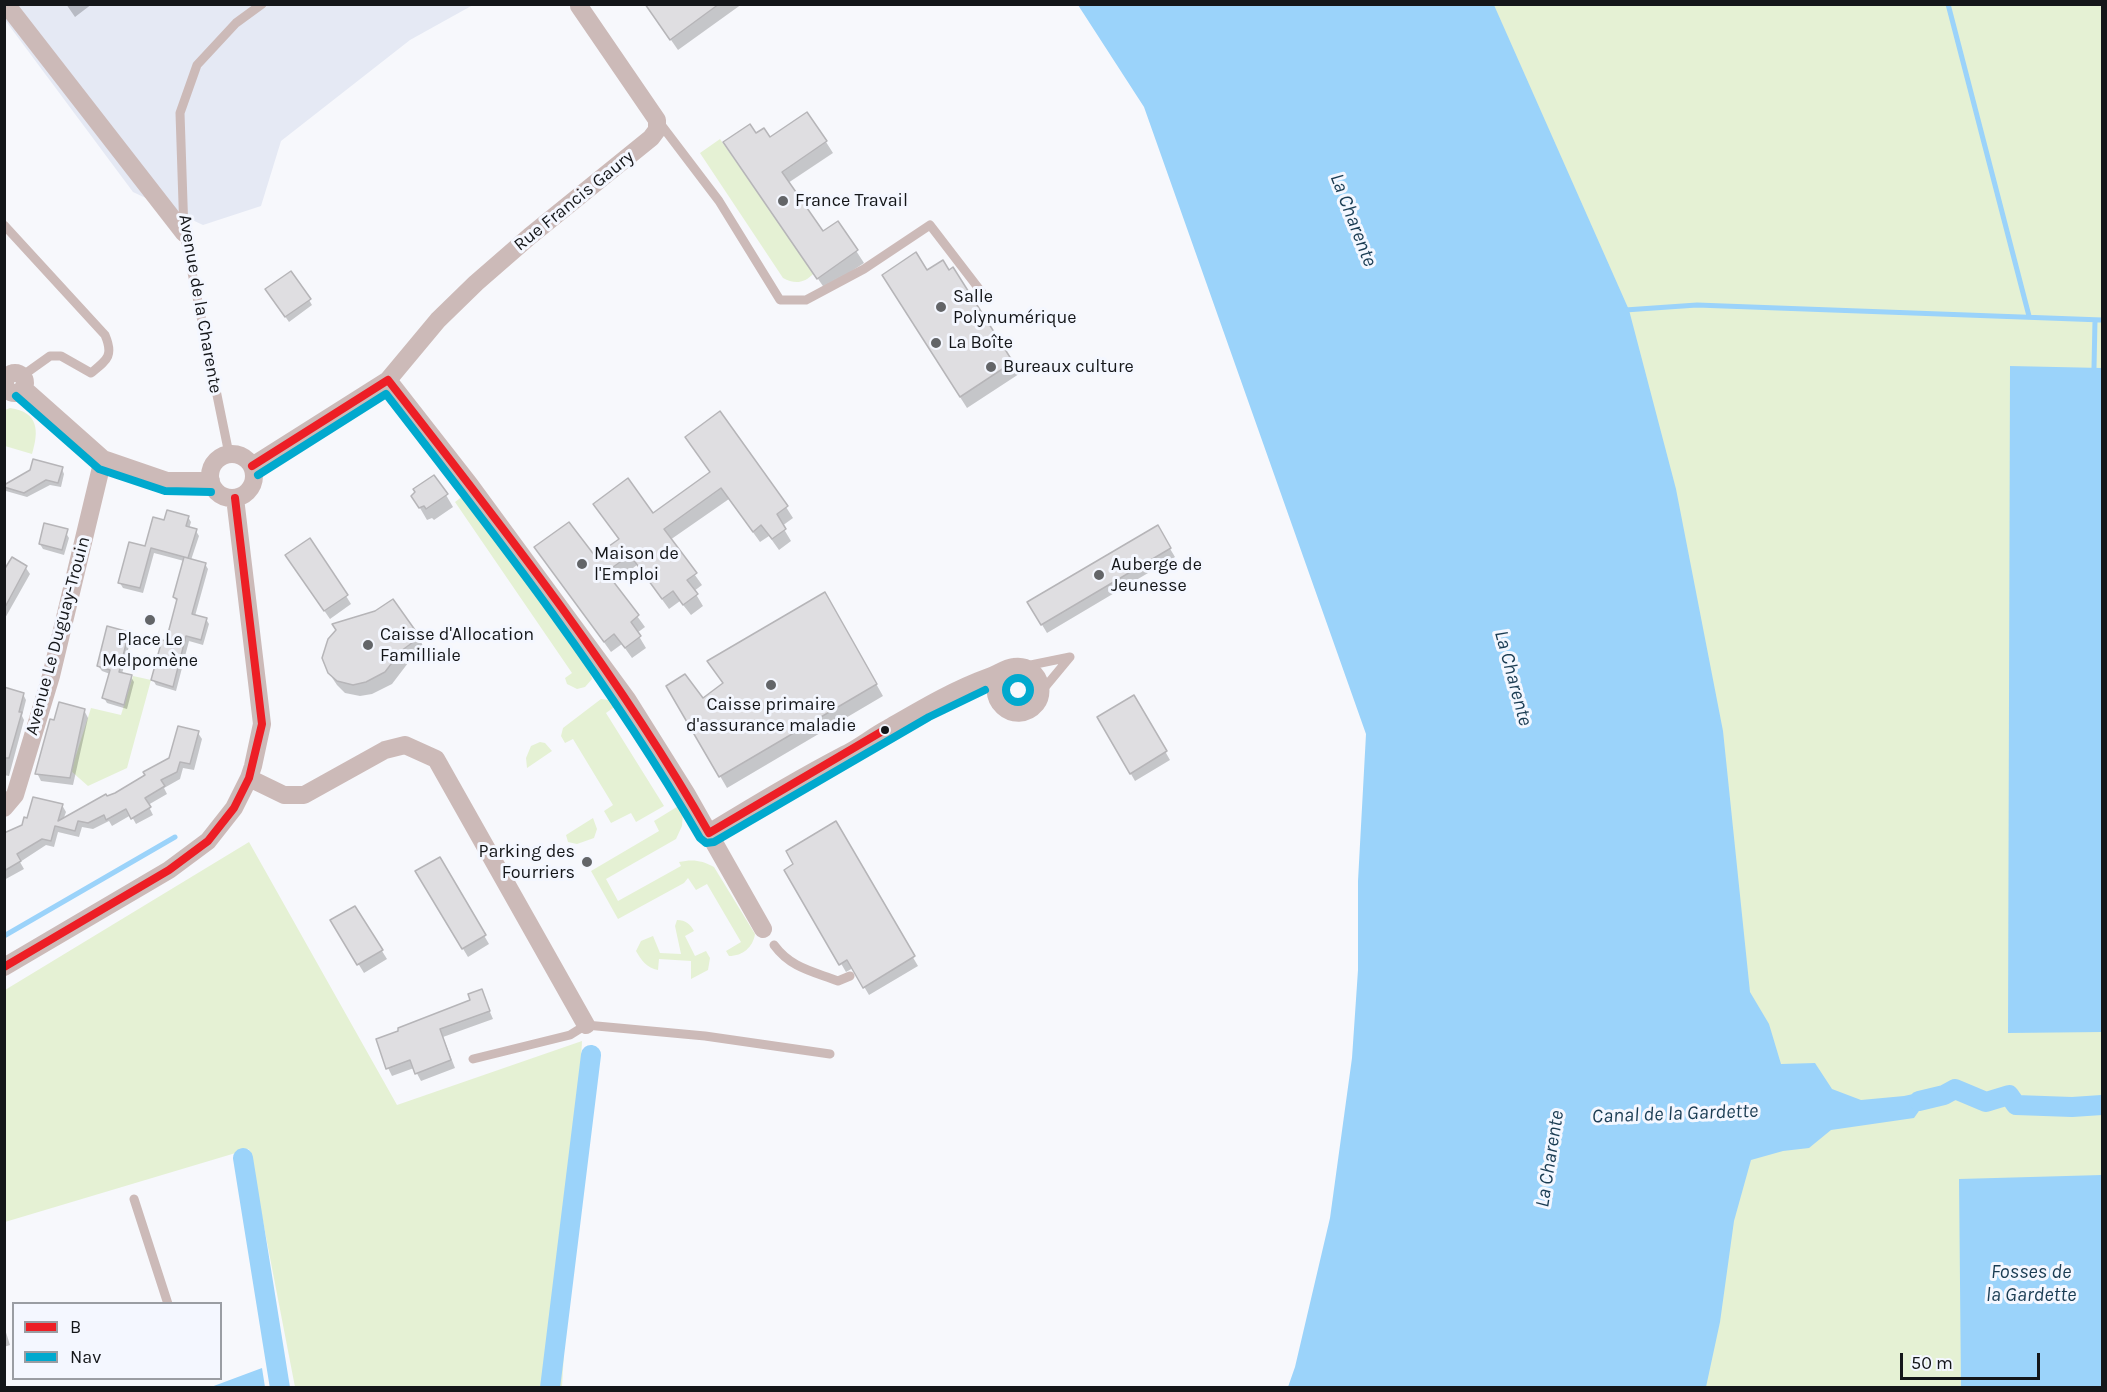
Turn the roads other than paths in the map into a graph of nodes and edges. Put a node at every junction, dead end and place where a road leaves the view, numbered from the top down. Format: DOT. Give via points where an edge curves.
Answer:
graph roads {
  1 [pos="6,4"];
  2 [pos="262,4"];
  3 [pos="580,5"];
  4 [pos="657,120"];
  5 [pos="4,225"];
  6 [pos="183,233"];
  7 [pos="986,298"];
  8 [pos="12,380"];
  9 [pos="388,380"];
  10 [pos="229,454"];
  11 [pos="104,459"];
  12 [pos="252,466"];
  13 [pos="211,481"];
  14 [pos="235,498"];
  15 [pos="1022,667"];
  16 [pos="1004,671"];
  17 [pos="963,687"];
  18 [pos="1041,692"];
  19 [pos="1000,704"];
  20 [pos="249,778"];
  21 [pos="4,808"];
  22 [pos="708,833"];
  23 [pos="763,929"];
  24 [pos="774,945"];
  25 [pos="4,967"];
  26 [pos="850,976"];
  27 [pos="586,1024"];
  28 [pos="830,1054"];
  29 [pos="473,1059"];
  30 [pos="134,1199"];
  31 [pos="167,1302"];
  1 -- 6 [label="street"];
  2 -- 6 [label="lane, Avenue de la Charente" via="236,23 196,65 180,113"];
  3 -- 4 [label="street"];
  4 -- 7 [label="lane" via="719,201 780,300 806,300 864,269 930,225"];
  4 -- 9 [label="street, Rue Francis Gaury" via="657,130 651,138 476,283 438,320"];
  5 -- 8 [label="lane" via="105,335 110,347 107,360 91,373 61,356 50,356"];
  6 -- 10 [label="lane, Avenue de la Charente"];
  8 -- 11 [label="street"];
  9 -- 12 [label="street, Rue Francis Gaury"];
  9 -- 22 [label="street" via="627,699"];
  10 -- 12 [label="street" via="242,456"];
  10 -- 13 [label="street" via="216,461"];
  11 -- 13 [label="street" via="167,481"];
  11 -- 21 [label="street, Avenue Le Duguay-Trouin" via="51,676 15,795"];
  12 -- 14 [label="street" via="252,486"];
  13 -- 14 [label="street" via="217,492"];
  14 -- 20 [label="street" via="262,724"];
  15 -- 16 [label="street"];
  15 -- 18 [label="street" via="1038,678"];
  15 -- 18 [label="lane" via="1070,657"];
  16 -- 17 [label="street"];
  16 -- 19 [label="street" via="995,691"];
  17 -- 19 [label="street"];
  17 -- 22 [label="street"];
  18 -- 19 [label="street" via="1035,704 1024,712 1011,712"];
  20 -- 25 [label="street" via="234,808 208,841 169,870"];
  20 -- 27 [label="street" via="284,795 304,795 385,750 405,745 436,759"];
  22 -- 23 [label="street"];
  24 -- 26 [label="lane" via="784,959 798,966 838,981"];
  27 -- 28 [label="lane"];
  27 -- 29 [label="lane" via="570,1035"];
  30 -- 31 [label="lane"];
}
